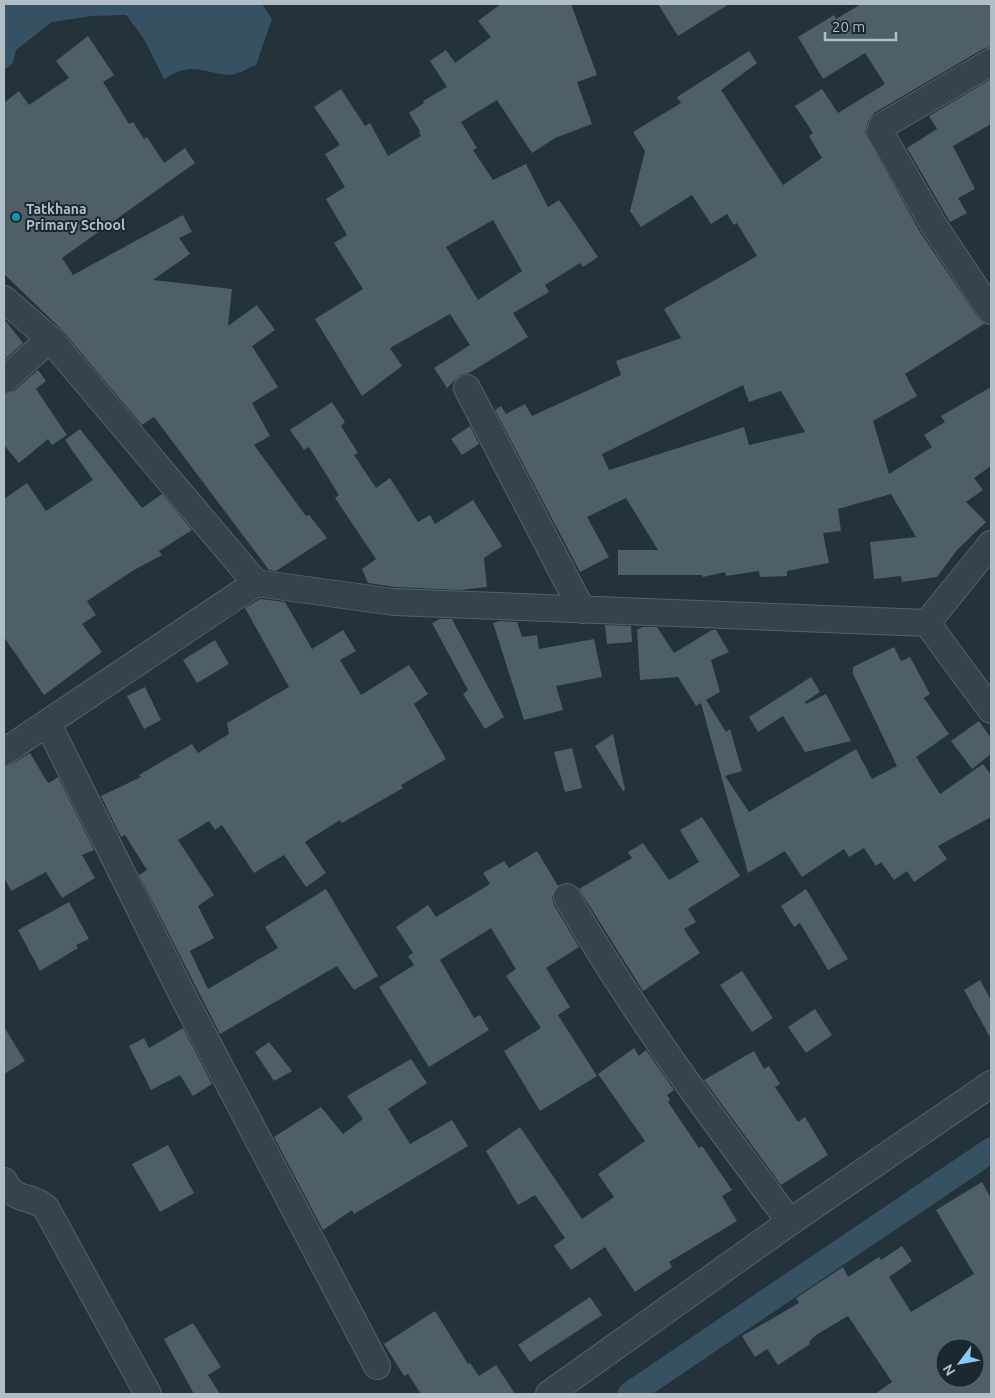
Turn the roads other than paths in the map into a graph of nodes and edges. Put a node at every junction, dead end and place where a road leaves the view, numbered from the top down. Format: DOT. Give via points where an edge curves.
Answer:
graph roads {
  1 [pos="991,62"];
  2 [pos="4,299"];
  3 [pos="991,311"];
  4 [pos="50,339"];
  5 [pos="4,380"];
  6 [pos="467,388"];
  7 [pos="991,544"];
  8 [pos="256,583"];
  9 [pos="582,610"];
  10 [pos="926,623"];
  11 [pos="991,710"];
  12 [pos="48,724"];
  13 [pos="4,752"];
  14 [pos="567,897"];
  15 [pos="991,1084"];
  16 [pos="4,1181"];
  17 [pos="790,1222"];
  18 [pos="377,1366"];
  19 [pos="148,1394"];
  20 [pos="549,1394"];
  1 -- 3 [label="street" via="882,126 880,132 934,224"];
  2 -- 4 [label="street"];
  4 -- 5 [label="street"];
  4 -- 8 [label="street"];
  6 -- 9 [label="street"];
  7 -- 10 [label="street"];
  8 -- 9 [label="street" via="394,602"];
  8 -- 12 [label="street"];
  9 -- 10 [label="street"];
  10 -- 11 [label="street"];
  12 -- 13 [label="street"];
  12 -- 18 [label="street" via="187,1004"];
  14 -- 17 [label="street" via="599,953 667,1055"];
  15 -- 17 [label="street"];
  16 -- 19 [label="street" via="9,1192 38,1201 46,1208"];
  17 -- 20 [label="street"];
}
